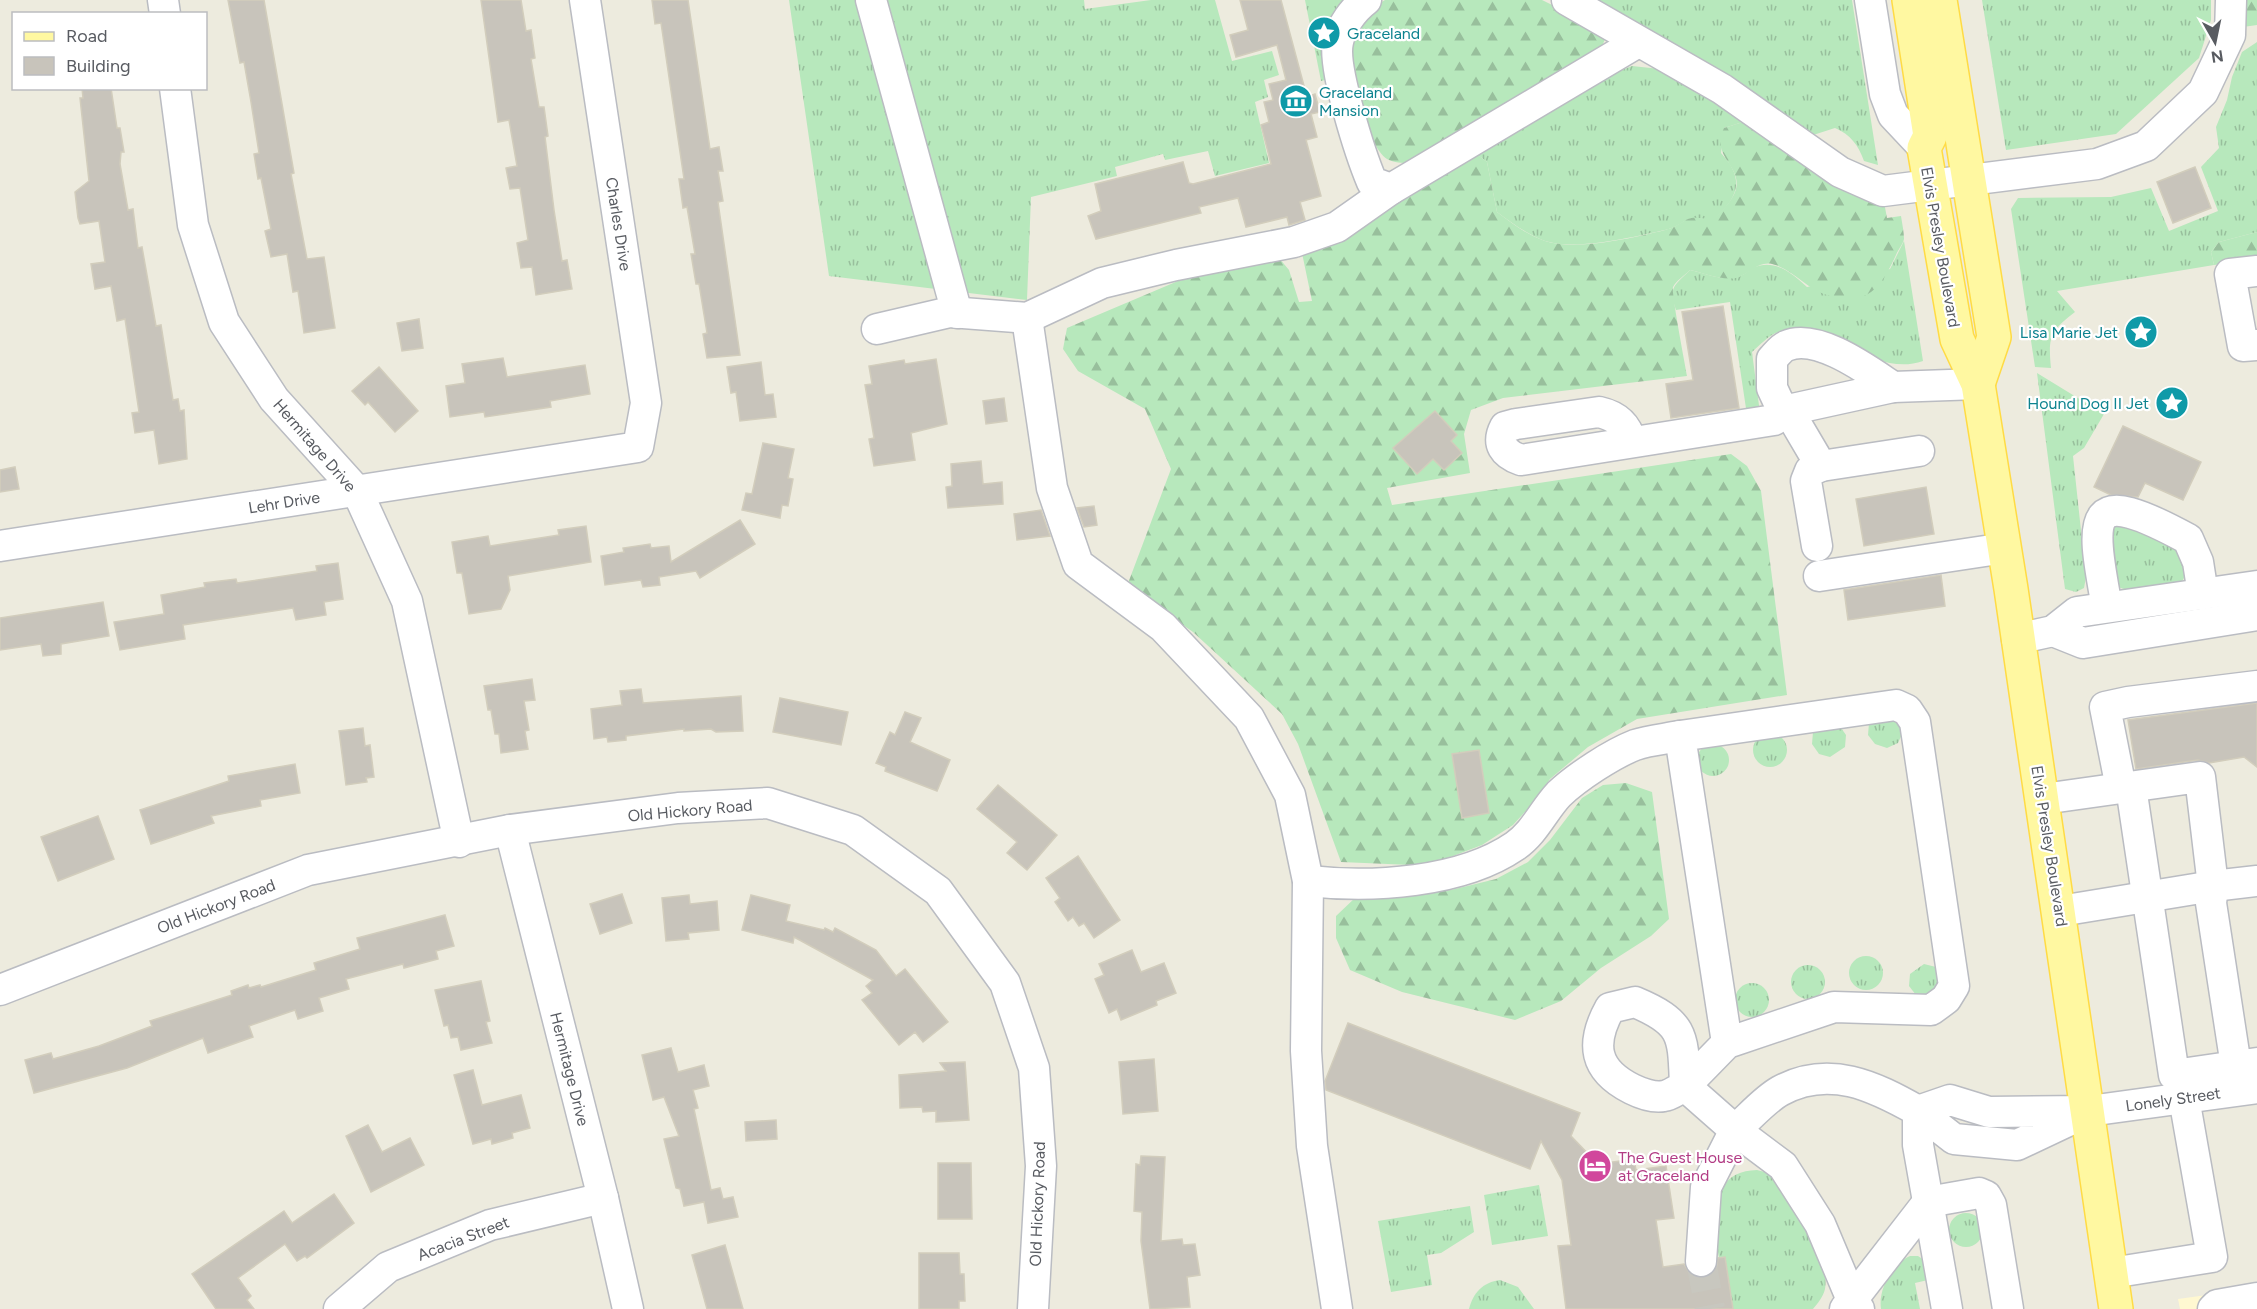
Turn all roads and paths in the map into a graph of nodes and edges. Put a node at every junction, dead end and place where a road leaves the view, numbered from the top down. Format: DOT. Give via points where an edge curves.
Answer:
graph roads {
  1 [pos="585,0"];
  2 [pos="870,0"];
  3 [pos="1567,0"];
  4 [pos="1870,0"];
  5 [pos="1909,0"];
  6 [pos="1940,0"];
  7 [pos="2231,0"];
  8 [pos="1354,4"];
  9 [pos="1638,42"];
  10 [pos="175,90"];
  11 [pos="1924,148"];
  12 [pos="1969,181"];
  13 [pos="1930,186"];
  14 [pos="1391,189"];
  15 [pos="2257,271"];
  16 [pos="957,313"];
  17 [pos="1027,318"];
  18 [pos="877,329"];
  19 [pos="2257,345"];
  20 [pos="1978,384"];
  21 [pos="1893,387"];
  22 [pos="1788,410"];
  23 [pos="1631,442"];
  24 [pos="638,447"];
  25 [pos="1919,451"];
  26 [pos="1821,466"];
  27 [pos="357,491"];
  28 [pos="0,546"];
  29 [pos="1817,546"];
  30 [pos="2005,548"];
  31 [pos="1819,576"];
  32 [pos="2257,586"];
  33 [pos="2203,594"];
  34 [pos="2107,607"];
  35 [pos="2257,615"];
  36 [pos="2053,631"];
  37 [pos="2017,639"];
  38 [pos="2257,686"];
  39 [pos="1680,736"];
  40 [pos="2126,788"];
  41 [pos="2043,799"];
  42 [pos="510,830"];
  43 [pos="459,842"];
  44 [pos="2257,880"];
  45 [pos="1308,881"];
  46 [pos="2212,886"];
  47 [pos="2146,897"];
  48 [pos="2060,911"];
  49 [pos="0,990"];
  50 [pos="1727,1043"];
  51 [pos="2247,1065"];
  52 [pos="2257,1088"];
  53 [pos="2184,1098"];
  54 [pos="1918,1111"];
  55 [pos="2088,1111"];
  56 [pos="1735,1130"];
  57 [pos="603,1198"];
  58 [pos="1928,1202"];
  59 [pos="1701,1261"];
  60 [pos="2111,1273"];
  61 [pos="2257,1298"];
  62 [pos="1852,1306"];
  63 [pos="339,1309"];
  64 [pos="628,1309"];
  65 [pos="1033,1309"];
  66 [pos="1337,1309"];
  67 [pos="1947,1309"];
  68 [pos="2008,1309"];
  69 [pos="2115,1309"];
  70 [pos="2213,1309"];
  1 -- 24 [label="street, Charles Drive" via="646,403"];
  2 -- 16 [label="street"];
  3 -- 9 [label="street"];
  4 -- 11 [label="street" via="1884,94 1893,115"];
  5 -- 11 [label="main road, Elvis Presley Boulevard" via="1930,136"];
  6 -- 12 [label="main road, Elvis Presley Boulevard"];
  7 -- 12 [label="street" via="2230,35 2203,92 2146,146 2097,164"];
  8 -- 14 [label="street" via="1338,42 1338,64 1372,182"];
  9 -- 13 [label="street" via="1722,89 1840,172 1883,191"];
  9 -- 14 [label="street"];
  10 -- 27 [label="street, Hermitage Drive" via="193,225 224,322 274,399"];
  11 -- 13 [label="main road, Elvis Presley Boulevard"];
  12 -- 13 [label="street"];
  12 -- 20 [label="main road, Elvis Presley Boulevard" via="1994,337"];
  13 -- 20 [label="main road, Elvis Presley Boulevard" via="1957,339"];
  14 -- 17 [label="street" via="1337,227 1294,242 1102,283"];
  15 -- 19 [label="street" via="2230,274 2243,346"];
  16 -- 17 [label="street"];
  16 -- 18 [label="street"];
  17 -- 45 [label="street" via="1052,488 1078,564 1163,627 1249,718 1290,795"];
  20 -- 21 [label="street"];
  20 -- 30 [label="main road, Elvis Presley Boulevard"];
  21 -- 22 [label="street"];
  21 -- 22 [label="street" via="1844,354 1808,344 1786,346 1772,359 1772,388 1779,403"];
  22 -- 23 [label="street" via="1774,420"];
  22 -- 26 [label="street"];
  24 -- 27 [label="street, Lehr Drive"];
  25 -- 26 [label="street"];
  26 -- 29 [label="street" via="1810,471 1806,481"];
  27 -- 28 [label="street, Lehr Drive"];
  27 -- 43 [label="street, Hermitage Drive" via="407,601"];
  30 -- 31 [label="street"];
  30 -- 37 [label="main road, Elvis Presley Boulevard"];
  32 -- 33 [label="street"];
  33 -- 34 [label="street"];
  33 -- 34 [label="street" via="2198,562 2188,539 2125,510 2113,509 2103,514 2095,536"];
  34 -- 36 [label="street" via="2078,612"];
  35 -- 36 [label="street" via="2083,643"];
  36 -- 37 [label="street"];
  37 -- 41 [label="main road, Elvis Presley Boulevard"];
  38 -- 40 [label="street" via="2105,707"];
  39 -- 45 [label="street" via="1636,745 1599,765 1559,795 1539,824 1516,845 1483,864 1375,883"];
  39 -- 50 [label="street"];
  39 -- 50 [label="street" via="1896,705 1907,710 1915,722 1954,986 1946,999 1931,1010 1834,1007"];
  40 -- 41 [label="street"];
  40 -- 46 [label="street" via="2200,777"];
  40 -- 47 [label="street"];
  41 -- 48 [label="main road, Elvis Presley Boulevard"];
  42 -- 43 [label="street, Old Hickory Road"];
  42 -- 57 [label="street, Hermitage Drive"];
  42 -- 65 [label="street, Old Hickory Road" via="678,808 768,803 853,830 938,891 1005,983 1035,1068 1041,1166"];
  43 -- 49 [label="street, Old Hickory Road" via="308,870"];
  44 -- 46 [label="street"];
  45 -- 66 [label="street" via="1306,1051 1312,1146"];
  46 -- 47 [label="street"];
  46 -- 51 [label="street" via="2211,903"];
  47 -- 48 [label="street"];
  47 -- 51 [label="street" via="2174,1075"];
  48 -- 55 [label="main road, Elvis Presley Boulevard"];
  50 -- 56 [label="street" via="1685,1086"];
  52 -- 53 [label="street, Lonely Street"];
  53 -- 55 [label="street, Lonely Street"];
  53 -- 60 [label="street" via="2212,1257"];
  54 -- 55 [label="street, Lonely Street" via="1954,1139 2017,1145"];
  54 -- 56 [label="street, Lonely Street" via="1876,1087 1848,1079 1814,1078 1780,1092"];
  54 -- 58 [label="street" via="1918,1145"];
  55 -- 60 [label="main road, Elvis Presley Boulevard"];
  56 -- 59 [label="street" via="1706,1187"];
  56 -- 62 [label="street" via="1783,1166 1820,1224"];
  57 -- 63 [label="street, Acacia Street" via="490,1224 388,1268"];
  57 -- 64 [label="street, Hermitage Drive"];
  58 -- 62 [label="street"];
  58 -- 67 [label="street"];
  58 -- 68 [label="street" via="1979,1193 1986,1196 1991,1204"];
  60 -- 69 [label="main road, Elvis Presley Boulevard"];
  61 -- 70 [label="street"];
}
